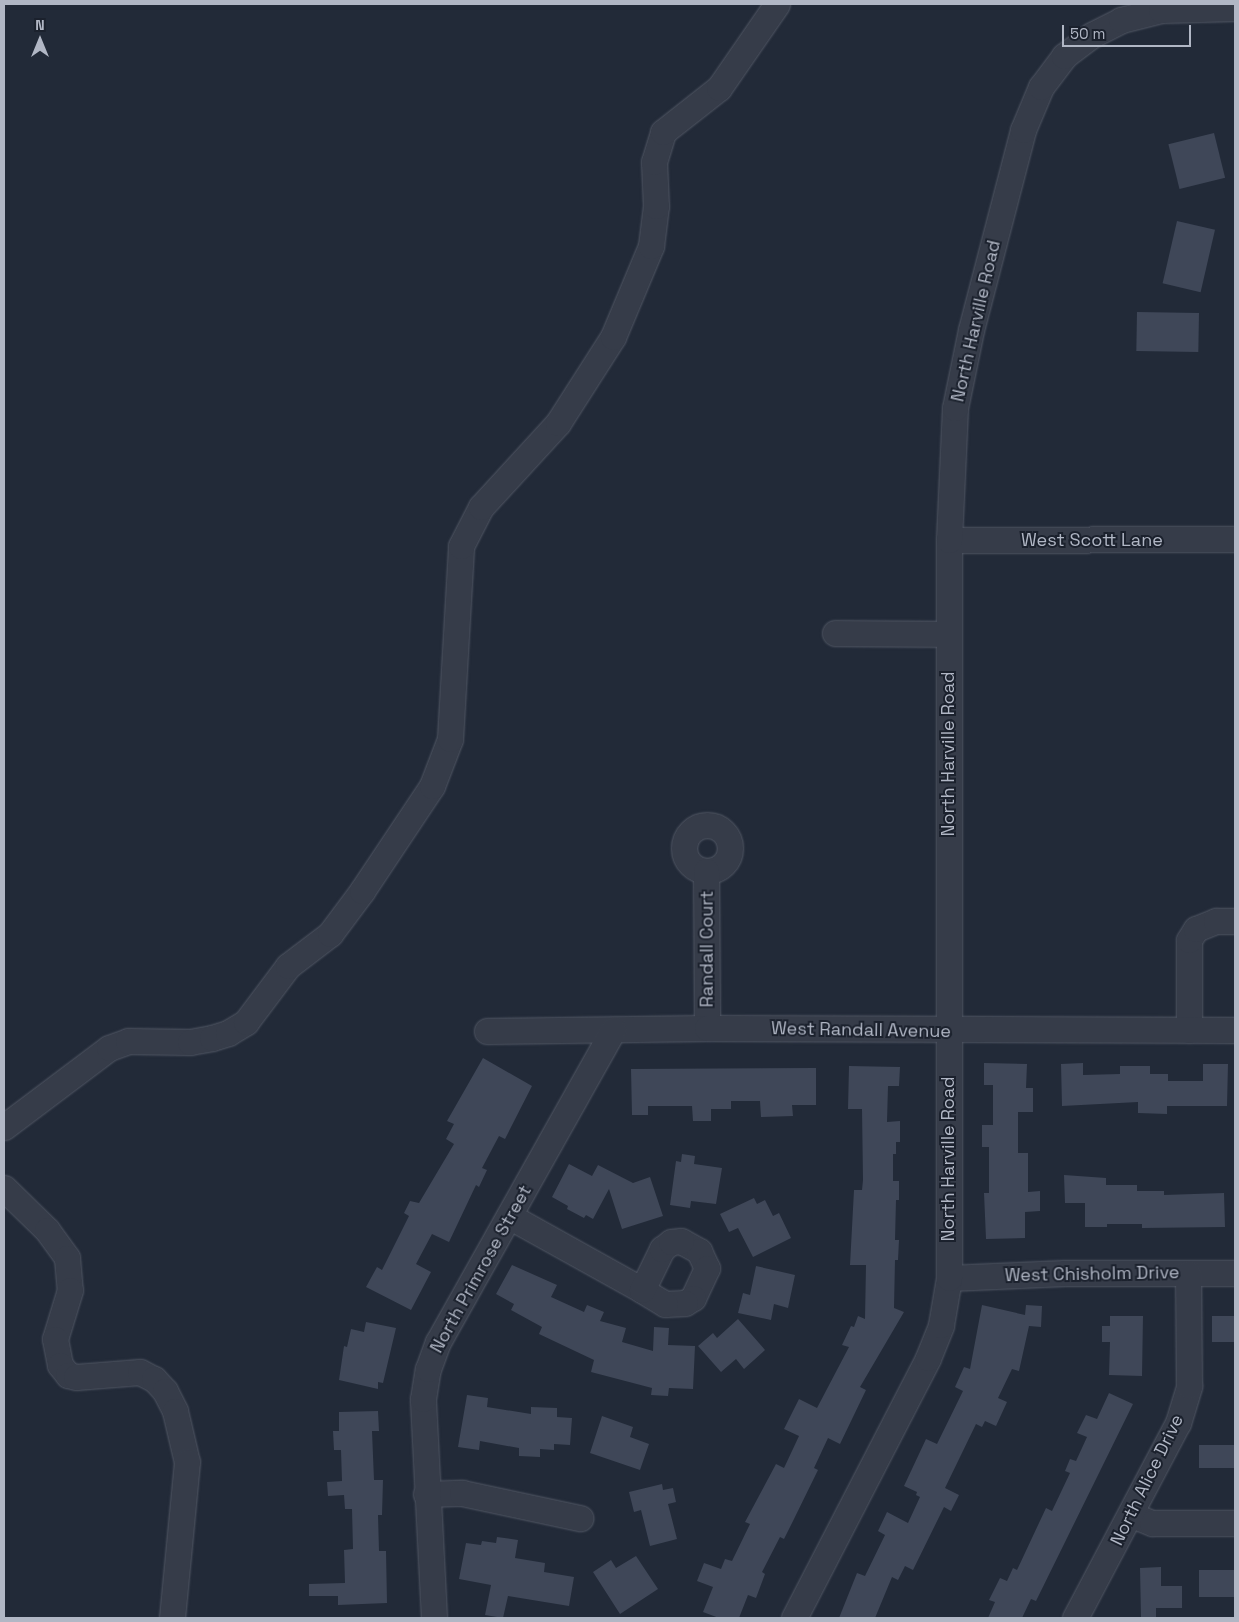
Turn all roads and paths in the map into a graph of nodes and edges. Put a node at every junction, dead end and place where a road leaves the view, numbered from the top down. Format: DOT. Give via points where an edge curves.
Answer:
graph roads {
  1 [pos="777,4"];
  2 [pos="1235,8"];
  3 [pos="1138,10"];
  4 [pos="1235,539"];
  5 [pos="949,540"];
  6 [pos="835,633"];
  7 [pos="948,634"];
  8 [pos="706,871"];
  9 [pos="1235,921"];
  10 [pos="707,1028"];
  11 [pos="612,1030"];
  12 [pos="1189,1030"];
  13 [pos="1235,1030"];
  14 [pos="487,1031"];
  15 [pos="947,1031"];
  16 [pos="4,1127"];
  17 [pos="4,1188"];
  18 [pos="509,1216"];
  19 [pos="1188,1273"];
  20 [pos="1235,1273"];
  21 [pos="949,1278"];
  22 [pos="642,1290"];
  23 [pos="426,1494"];
  24 [pos="1132,1515"];
  25 [pos="580,1518"];
  26 [pos="1235,1523"];
  27 [pos="172,1618"];
  28 [pos="434,1618"];
  29 [pos="794,1618"];
  30 [pos="1075,1618"];
  1 -- 16 [label="street" via="719,88 663,132 654,162 656,206 651,246 613,337 558,423 482,507 461,546 450,739 432,786 362,891 330,934 288,966 246,1022 228,1034 205,1040 128,1041 109,1048"];
  2 -- 3 [label="street, North Harville Road"];
  3 -- 5 [label="street, North Harville Road" via="1092,35 1064,56 1041,86 1023,130 971,330 955,408"];
  4 -- 5 [label="street, West Scott Lane"];
  5 -- 7 [label="street, North Harville Road"];
  6 -- 7 [label="street"];
  7 -- 15 [label="street, North Harville Road"];
  8 -- 10 [label="street, Randall Court"];
  9 -- 12 [label="street" via="1196,929 1189,940"];
  10 -- 11 [label="street, West Randall Avenue"];
  10 -- 15 [label="street, West Randall Avenue"];
  11 -- 14 [label="street, West Randall Avenue"];
  11 -- 18 [label="street, North Primrose Street"];
  12 -- 13 [label="street, West Randall Avenue"];
  12 -- 15 [label="street, West Randall Avenue"];
  15 -- 21 [label="street, North Harville Road"];
  17 -- 27 [label="street" via="47,1230 67,1258 70,1290 55,1339 60,1365 68,1375 76,1376 140,1372 154,1379 165,1391 174,1411 187,1462"];
  18 -- 22 [label="street"];
  18 -- 23 [label="street, North Primrose Street" via="438,1342 428,1368 423,1399"];
  19 -- 20 [label="street, West Chisholm Drive"];
  19 -- 21 [label="street, West Chisholm Drive" via="1065,1273"];
  19 -- 24 [label="street, North Alice Drive" via="1189,1386 1178,1423"];
  21 -- 29 [label="street, North Harville Road" via="941,1325 928,1358"];
  23 -- 25 [label="street" via="462,1493"];
  23 -- 28 [label="street, North Primrose Street"];
  24 -- 26 [label="street" via="1152,1523"];
  24 -- 30 [label="street, North Alice Drive"];
}
